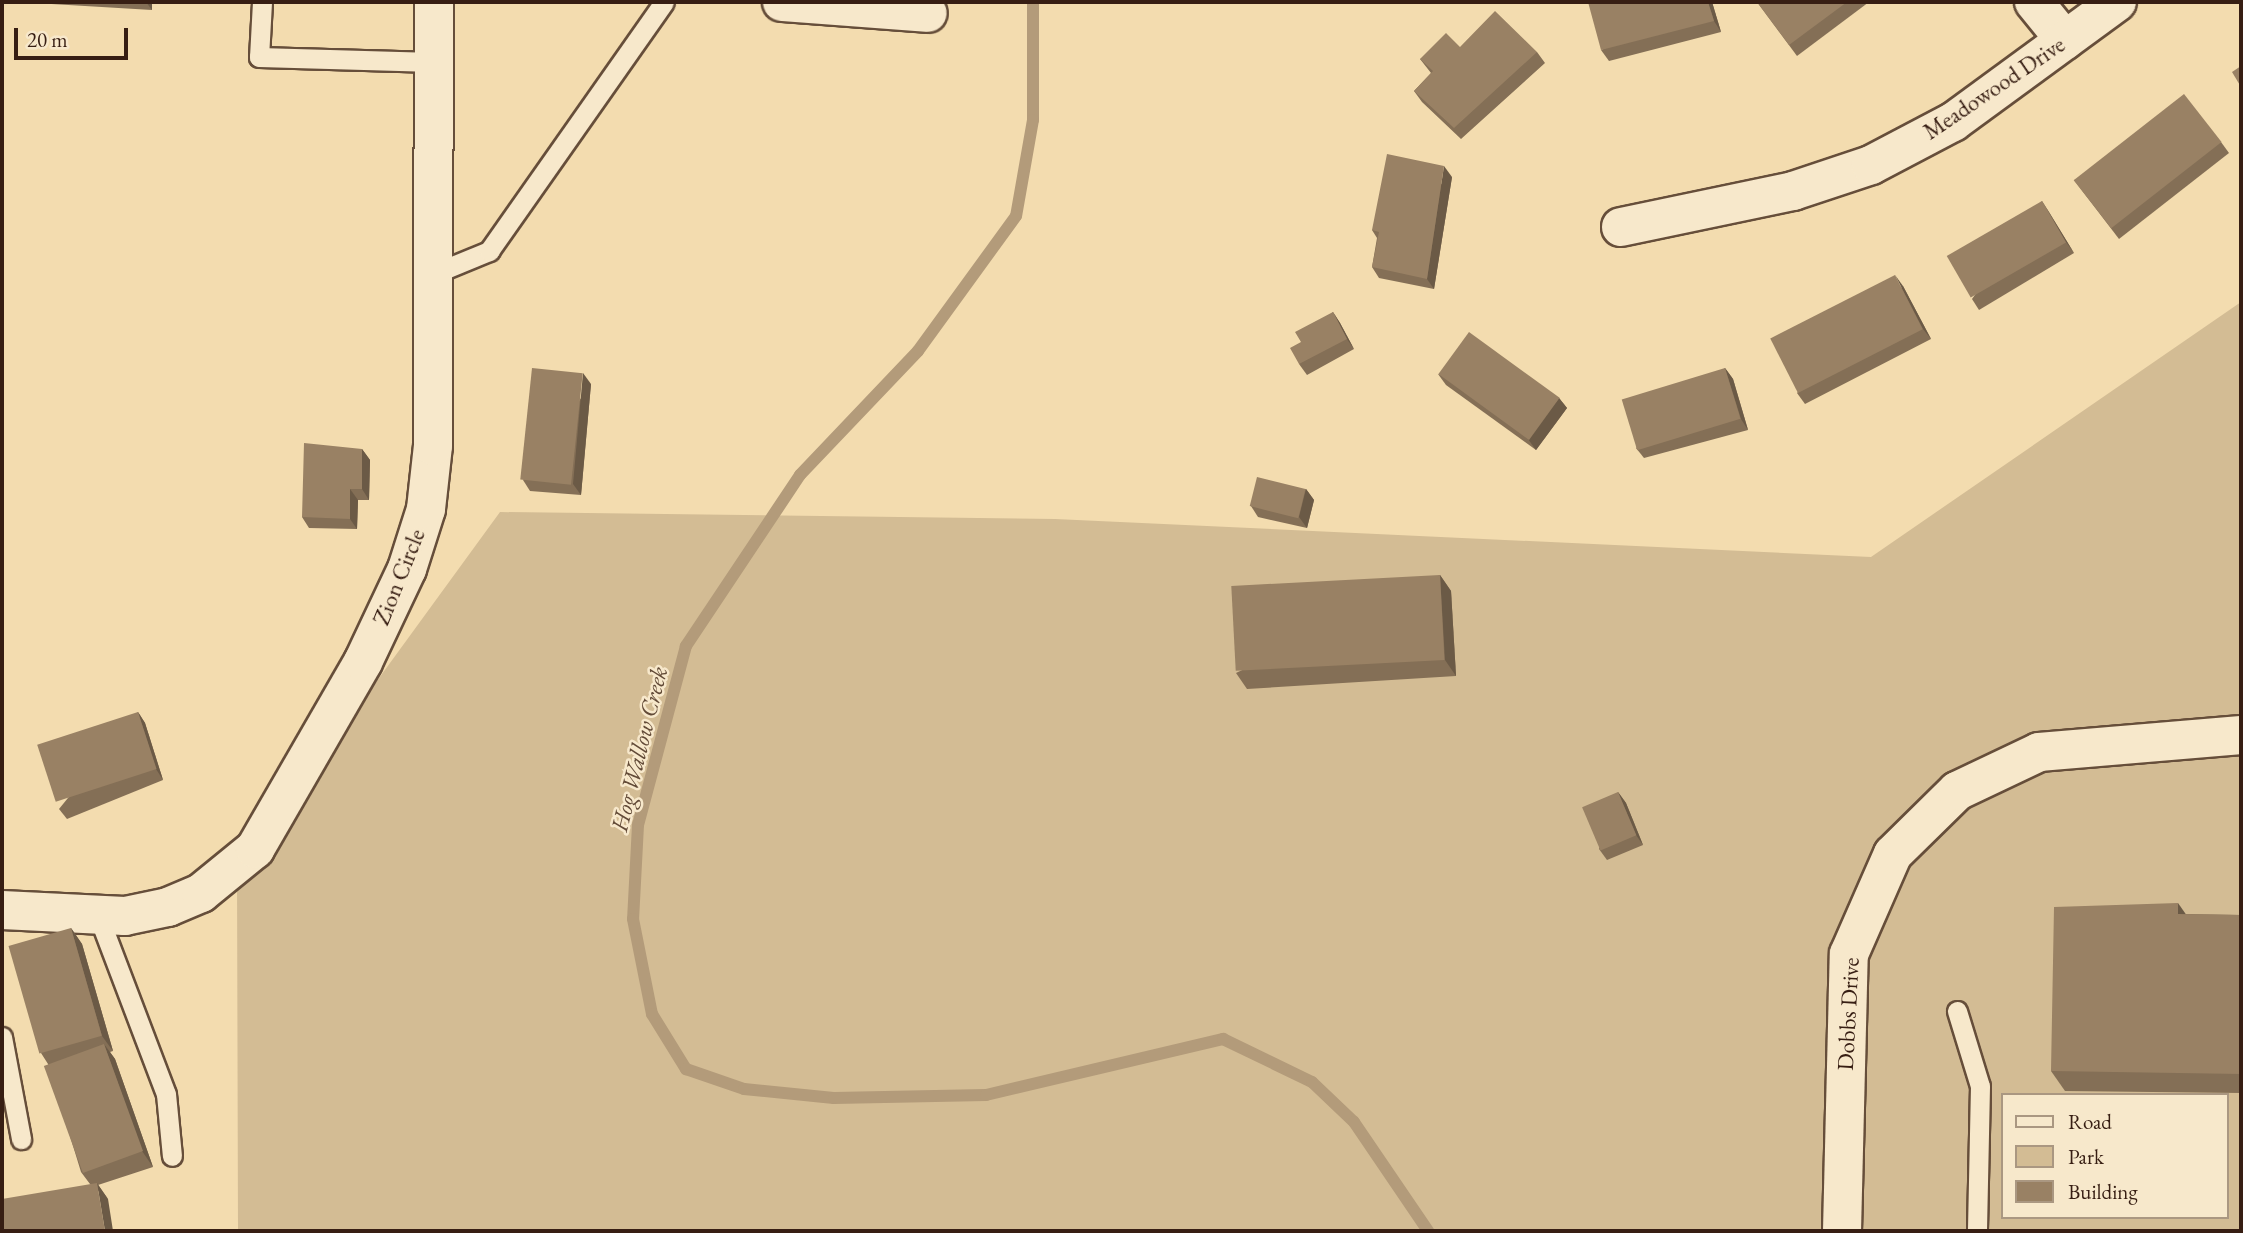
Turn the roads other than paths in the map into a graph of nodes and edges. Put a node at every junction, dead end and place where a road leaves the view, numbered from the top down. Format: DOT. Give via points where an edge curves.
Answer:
graph roads {
  1 [pos="262,2"];
  2 [pos="434,2"];
  3 [pos="664,2"];
  4 [pos="782,2"];
  5 [pos="2034,2"];
  6 [pos="2118,2"];
  7 [pos="928,13"];
  8 [pos="2064,40"];
  9 [pos="434,62"];
  10 [pos="1621,227"];
  11 [pos="433,274"];
  12 [pos="2241,735"];
  13 [pos="2,910"];
  14 [pos="98,915"];
  15 [pos="1957,1011"];
  16 [pos="2,1037"];
  17 [pos="21,1139"];
  18 [pos="172,1156"];
  19 [pos="1842,1231"];
  20 [pos="1977,1231"];
  1 -- 9 [label="lane" via="259,57"];
  2 -- 9 [label="street, Zion Circle"];
  3 -- 11 [label="lane" via="489,251"];
  4 -- 7 [label="street"];
  5 -- 8 [label="street"];
  6 -- 8 [label="street, Meadowood Drive"];
  8 -- 10 [label="street, Meadowood Drive" via="1953,122 1871,165 1793,191"];
  9 -- 11 [label="street, Zion Circle"];
  11 -- 14 [label="street, Zion Circle" via="426,509 407,569 363,662 255,849 201,893 167,908"];
  12 -- 19 [label="street, Dobbs Drive" via="2039,752 1957,791 1893,854 1849,954"];
  13 -- 14 [label="street, Zion Circle"];
  14 -- 18 [label="lane" via="166,1094"];
  15 -- 20 [label="lane" via="1980,1086"];
  16 -- 17 [label="lane"];
}
